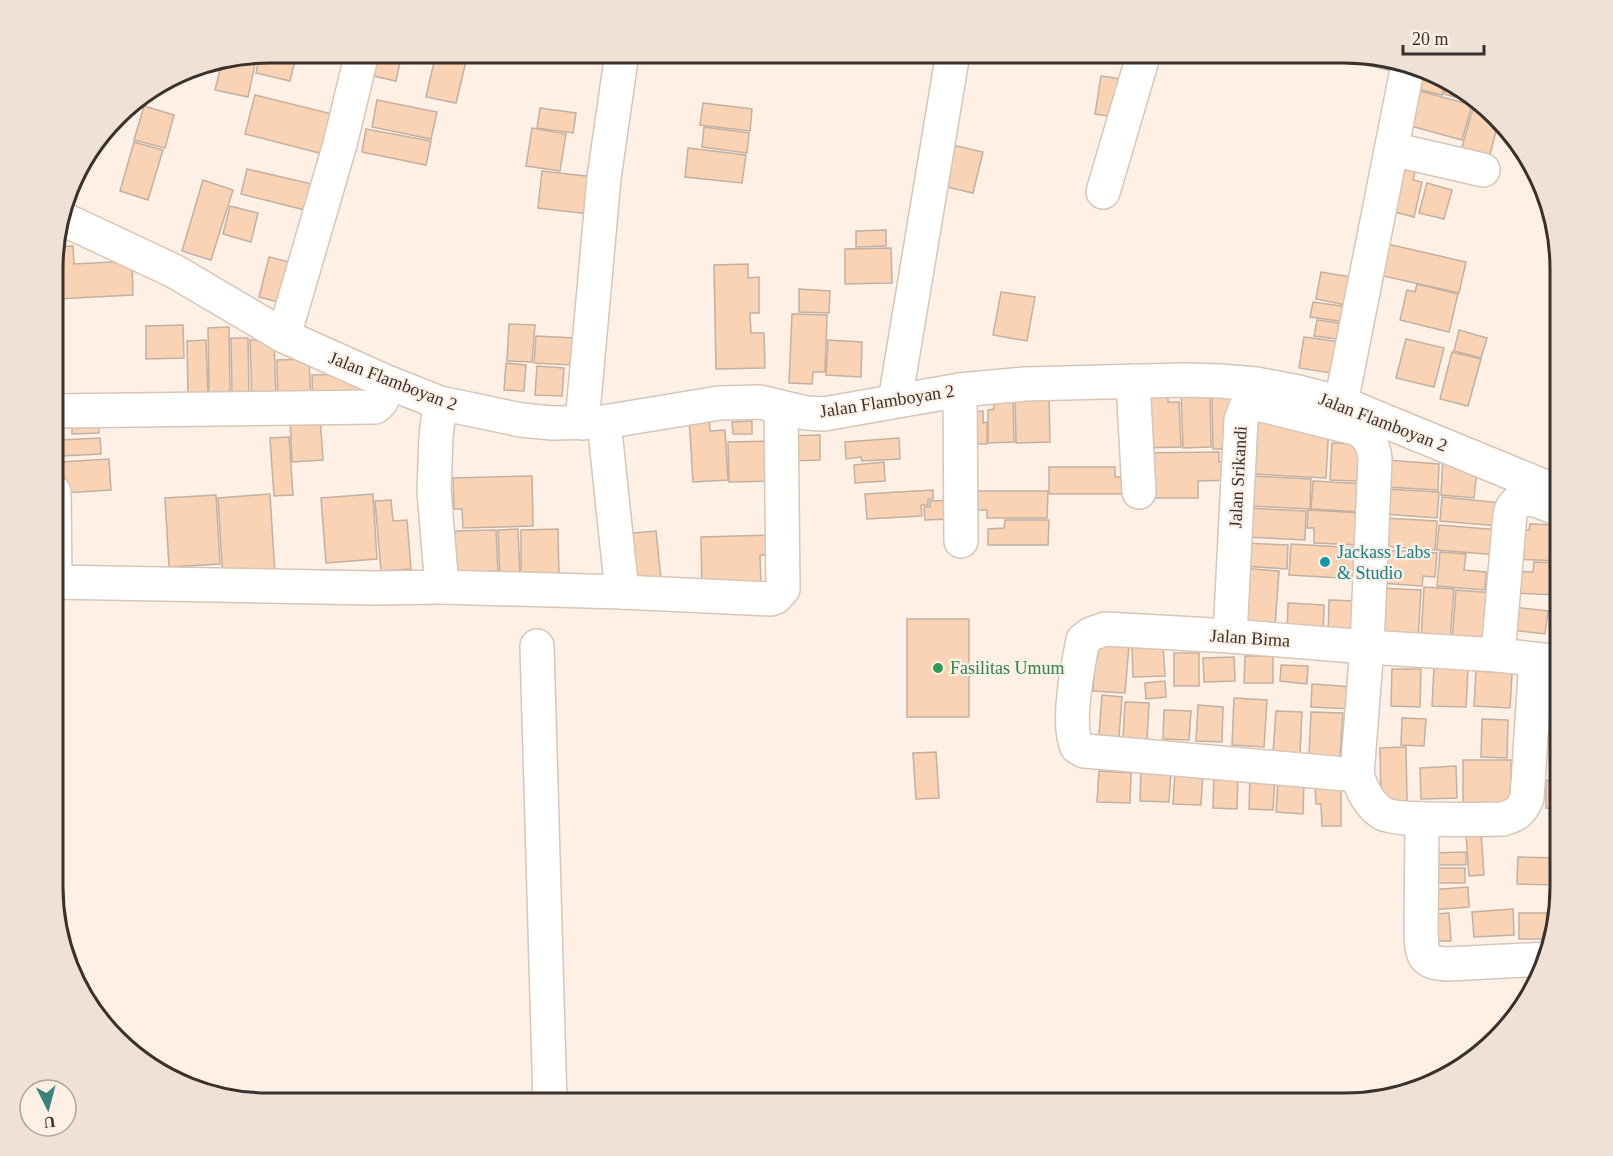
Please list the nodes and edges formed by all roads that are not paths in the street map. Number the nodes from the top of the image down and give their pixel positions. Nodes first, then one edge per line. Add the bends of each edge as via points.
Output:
1 (359, 63) edge
2 (621, 63) edge
3 (951, 63) edge
4 (1141, 63) edge
5 (1406, 73) edge
6 (1392, 149) junction
7 (1483, 170) dead end
8 (1103, 192) dead end
9 (69, 222) edge
10 (284, 336) junction
11 (382, 380) junction
12 (1133, 381) junction
13 (960, 390) junction
14 (895, 401) junction
15 (440, 403) junction
16 (1341, 403) junction
17 (781, 408) junction
18 (63, 411) edge
19 (593, 422) junction
20 (1550, 489) edge
21 (1139, 492) dead end
22 (1550, 506) edge
23 (961, 541) dead end
24 (63, 582) edge
25 (442, 587) junction
26 (622, 592) junction
27 (1230, 636) junction
28 (537, 646) dead end
29 (1367, 648) junction
30 (1498, 655) junction
31 (1548, 661) edge
32 (1357, 775) junction
33 (1422, 819) junction
34 (1536, 960) edge
35 (550, 1093) edge

1 - 10 street
2 - 19 street via 604,177
3 - 14 street
4 - 8 street
5 - 6 street
6 - 7 street
6 - 16 street
9 - 10 street, Jalan Flamboyan 2 via 174,271
10 - 11 street, Jalan Flamboyan 2
11 - 15 street, Jalan Flamboyan 2
11 - 18 street via 383,399 375,407
12 - 13 street, Jalan Flamboyan 2
12 - 16 street, Jalan Flamboyan 2 via 1256,384
12 - 21 street
13 - 14 street, Jalan Flamboyan 2
13 - 23 street
14 - 17 street, Jalan Flamboyan 2 via 824,414
15 - 19 street, Jalan Flamboyan 2 via 521,420
15 - 25 street via 434,491
16 - 20 street, Jalan Flamboyan 2
17 - 19 street, Jalan Flamboyan 2 via 735,401
17 - 26 street via 781,593 771,599
19 - 26 street
22 - 30 street via 1524,499 1512,507
24 - 25 street
25 - 26 street
27 - 29 street, Jalan Bima
27 - 29 street, Jalan Srikandi via 1241,420 1245,409 1258,404 1358,429 1370,439 1375,458
27 - 32 street, Jalan Bima via 1105,629 1090,634 1083,640 1074,693 1072,732 1077,747 1084,751
28 - 35 street
29 - 30 street, Jalan Bima
29 - 32 street, Jalan Srikandi
30 - 31 street, Jalan Bima
31 - 33 street via 1527,798 1522,809 1503,819
32 - 33 street via 1364,794 1384,815
33 - 34 street via 1424,957 1434,964

